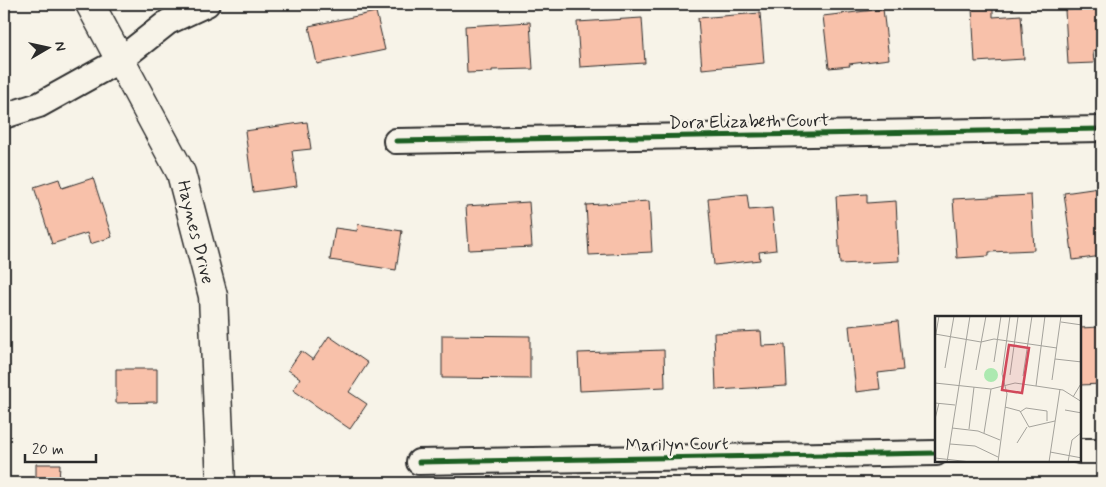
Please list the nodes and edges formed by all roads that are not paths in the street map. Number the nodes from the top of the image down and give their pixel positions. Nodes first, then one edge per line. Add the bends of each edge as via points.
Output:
1 (90, 4) edge
2 (207, 4) edge
3 (120, 60) junction
4 (4, 116) edge
5 (1102, 128) edge
6 (396, 141) dead end
7 (1081, 451) edge
8 (1102, 451) edge
9 (935, 453) edge
10 (419, 462) dead end
11 (221, 483) edge

1 - 3 street, Haynes Drive
2 - 3 street via 168,22
3 - 4 street via 39,105
3 - 11 street, Haynes Drive via 181,173 213,296
5 - 6 street, Dora Elizabeth Court
7 - 8 street
9 - 10 street, Marilyn Court

